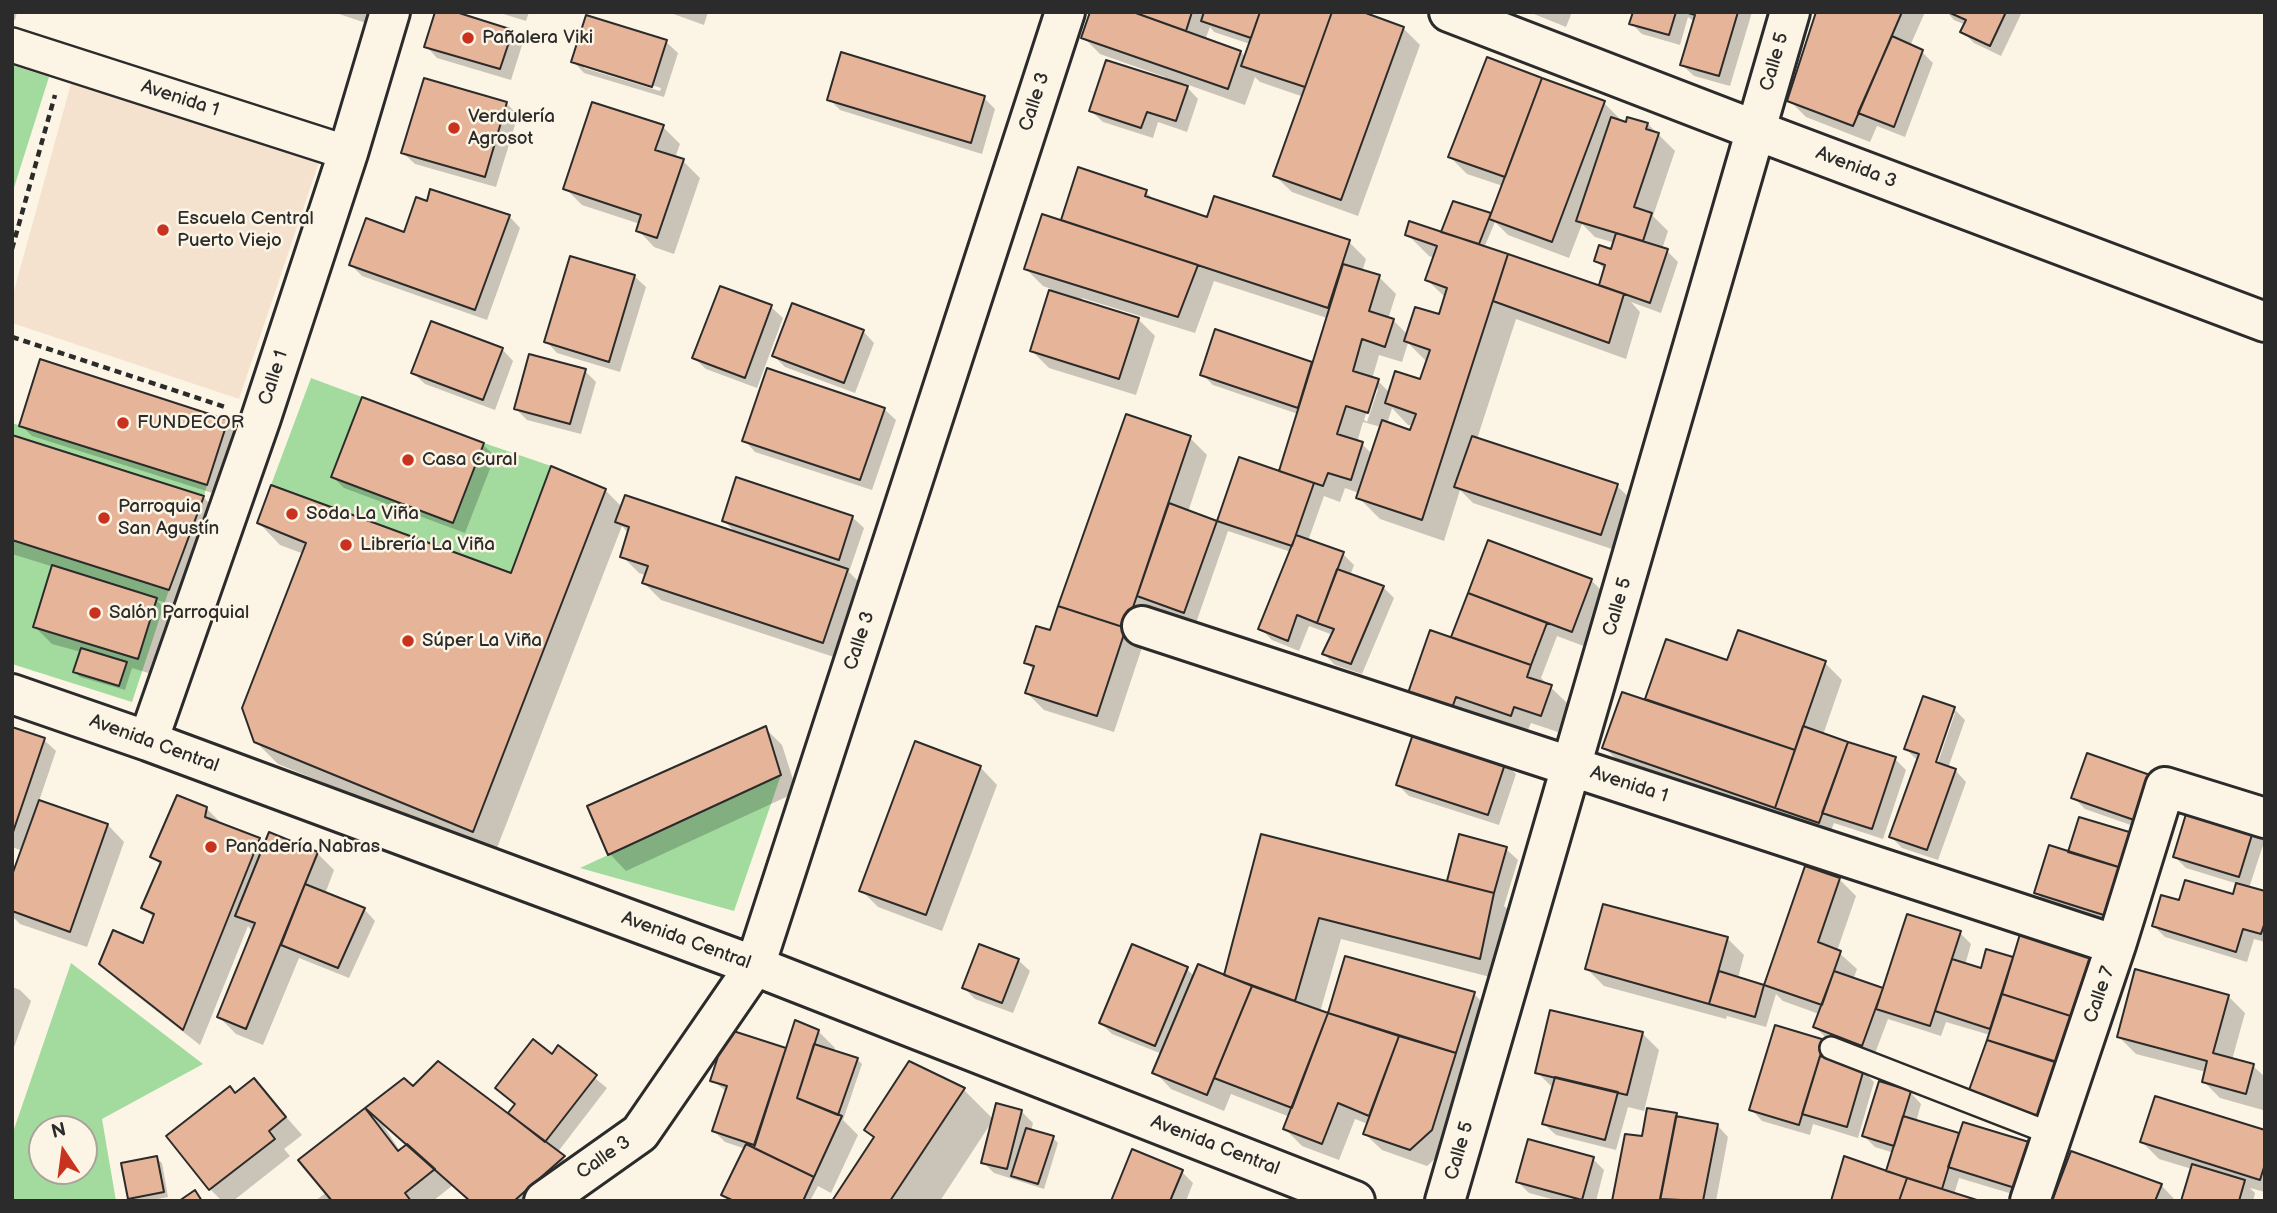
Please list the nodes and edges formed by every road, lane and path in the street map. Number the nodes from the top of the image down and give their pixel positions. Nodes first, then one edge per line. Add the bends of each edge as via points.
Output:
1 (390, 12) edge
2 (1065, 12) edge
3 (1449, 12) edge
4 (1790, 12) edge
5 (12, 45) edge
6 (65, 62) junction
7 (1755, 130) junction
8 (348, 153) junction
9 (12, 249) edge
10 (2265, 321) edge
11 (12, 337) edge
12 (261, 418) junction
13 (1142, 626) dead end
14 (12, 694) edge
15 (148, 741) junction
16 (1572, 766) junction
17 (2265, 818) edge
18 (2116, 945) junction
19 (755, 966) junction
20 (1831, 1048) dead end
21 (2052, 1134) junction
22 (544, 1201) edge
23 (1355, 1201) edge
24 (1446, 1201) edge
25 (2030, 1201) edge

1 - 8 street, Calle 1
2 - 19 street, Calle 3
3 - 7 street, Avenida 3
4 - 7 street, Calle 5
5 - 6 street, Avenida 1
6 - 8 street, Avenida 1
6 - 9 path
7 - 10 street, Avenida 3
7 - 16 street, Calle 5
8 - 12 street, Calle 1
11 - 12 path
12 - 15 street, Calle 1
13 - 16 street, Avenida 1
14 - 15 street, Avenida Central
15 - 19 street, Avenida Central
16 - 18 street, Avenida 1
16 - 24 street, Calle 5
17 - 18 street, Calle 7 via 2165,787
18 - 21 street, Calle 7
19 - 22 street, Calle 3 via 640,1133
19 - 23 street, Avenida Central
20 - 21 lane
21 - 25 street, Calle 7

